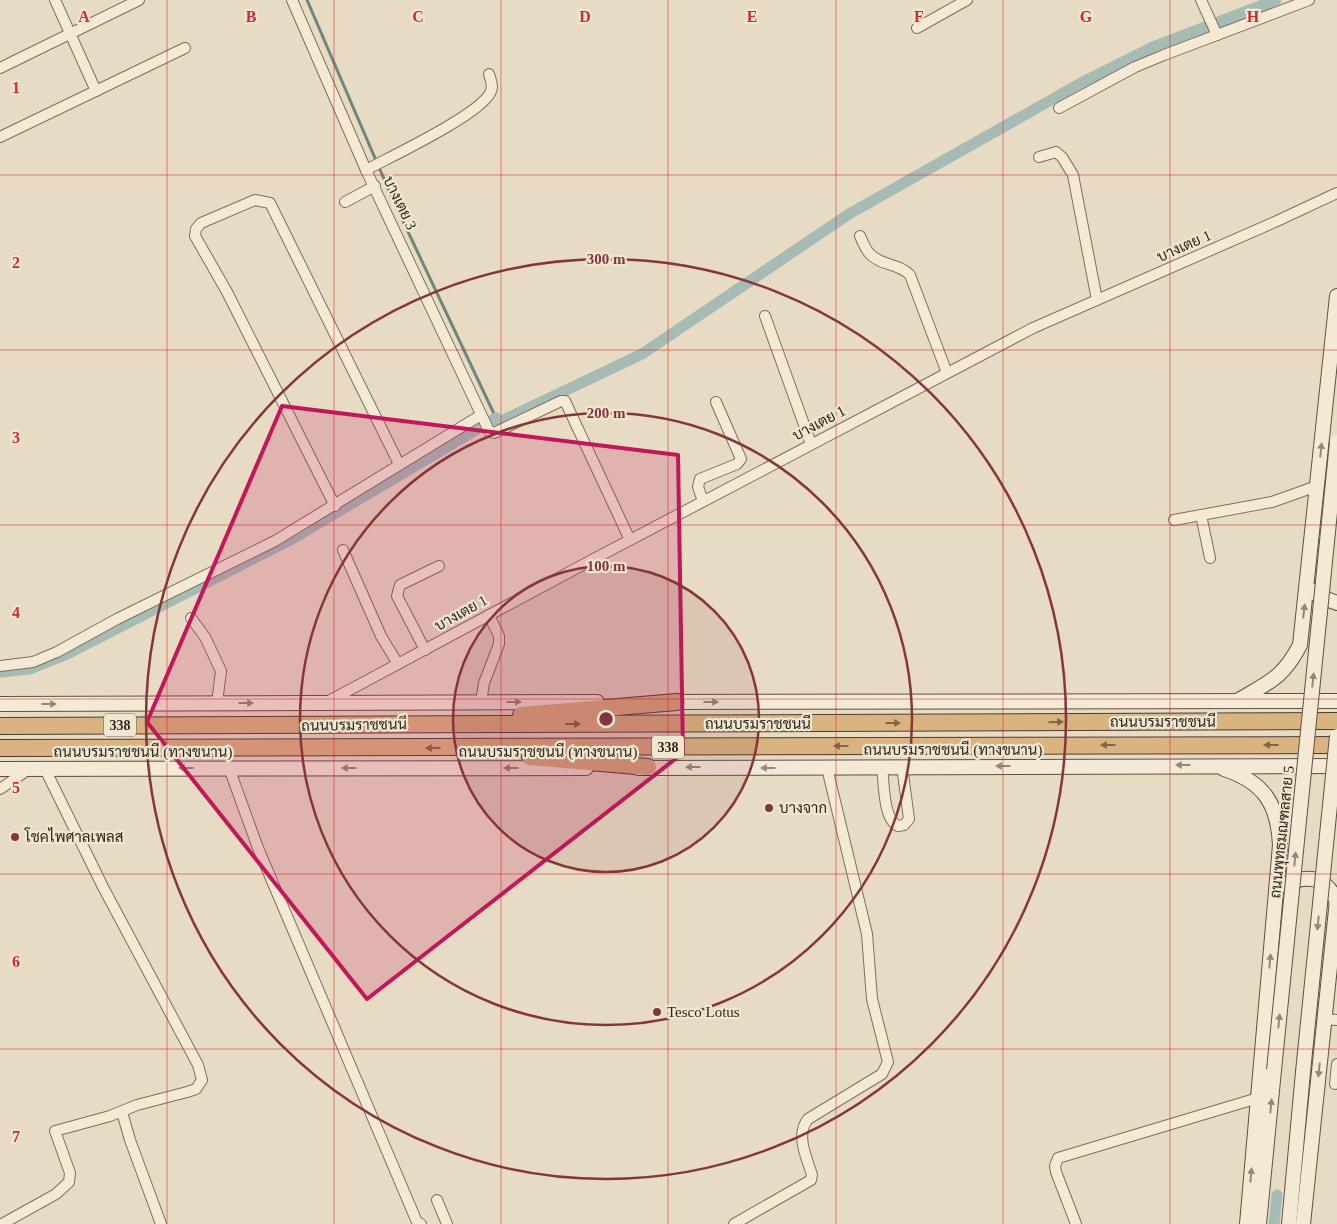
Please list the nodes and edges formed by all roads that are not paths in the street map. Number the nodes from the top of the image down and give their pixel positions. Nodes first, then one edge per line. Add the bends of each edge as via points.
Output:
1 (55, 0) edge
2 (139, 0) edge
3 (292, 0) edge
4 (967, 0) edge
5 (1201, 0) edge
6 (1309, 0) edge
7 (1288, 3) edge
8 (916, 28) dead end
9 (1216, 31) junction
10 (71, 33) junction
11 (185, 48) dead end
12 (0, 68) edge
13 (490, 74) dead end
14 (96, 91) junction
15 (1059, 108) dead end
16 (0, 137) edge
17 (1040, 157) dead end
18 (369, 168) junction
19 (375, 186) junction
20 (1337, 192) edge
21 (345, 202) dead end
22 (860, 236) dead end
23 (1337, 296) edge
24 (1097, 300) junction
25 (765, 316) dead end
26 (947, 373) junction
27 (716, 402) dead end
28 (481, 417) junction
29 (1337, 442) edge
30 (811, 444) junction
31 (399, 464) junction
32 (1317, 486) junction
33 (703, 501) junction
34 (335, 506) junction
35 (1201, 516) junction
36 (1174, 520) dead end
37 (630, 540) junction
38 (342, 550) dead end
39 (1210, 558) dead end
40 (439, 566) dead end
41 (1308, 570) junction
42 (1337, 603) edge
43 (489, 615) junction
44 (191, 618) dead end
45 (425, 650) junction
46 (398, 664) junction
47 (0, 666) edge
48 (1238, 700) junction
49 (1337, 701) edge
50 (482, 702) junction
51 (676, 702) junction
52 (217, 703) junction
53 (326, 703) junction
54 (0, 704) edge
55 (1337, 721) edge
56 (454, 724) junction
57 (0, 726) edge
58 (1337, 736) edge
59 (1337, 745) edge
60 (0, 748) edge
61 (471, 748) junction
62 (1210, 765) junction
63 (882, 766) junction
64 (902, 766) junction
65 (1337, 766) edge
66 (648, 767) junction
67 (229, 768) junction
68 (827, 768) junction
69 (0, 769) edge
70 (29, 769) junction
71 (45, 769) junction
72 (0, 789) edge
73 (1277, 888) junction
74 (1337, 901) edge
75 (1331, 1020) edge
76 (1337, 1064) edge
77 (1336, 1084) dead end
78 (1258, 1098) junction
79 (122, 1112) junction
80 (437, 1200) dead end
81 (418, 1223) edge
82 (2, 1224) edge
83 (161, 1224) edge
84 (447, 1224) edge
85 (734, 1224) edge
86 (1076, 1224) edge
87 (1248, 1224) edge
88 (1259, 1224) edge
89 (1288, 1224) edge
90 (1303, 1224) edge

1 - 10 street
2 - 10 street
3 - 18 street, บางเตย 3
4 - 8 street
5 - 9 street
6 - 7 street
7 - 9 street
9 - 15 street via 1135,67
10 - 12 street
10 - 14 street
11 - 14 street
13 - 18 street via 490,94 482,102
14 - 16 street
17 - 24 street via 1056,152 1073,174
18 - 19 street, บางเตย 3
19 - 21 street
19 - 28 street, บางเตย 3
20 - 24 street, บางเตย 1
22 - 26 street via 876,259 897,265 910,275
32 -> 23 main road
24 - 26 street, บางเตย 1 via 1033,328
25 - 30 street
26 - 30 street, บางเตย 1
27 - 33 street via 741,459 737,464 700,479 698,487
28 - 31 street
28 - 37 street, บางเตย 3 via 494,434 564,401
88 -> 29 main road, ถนนพุทธมณฑลสาย 5, bridge
30 - 33 street, บางเตย 1
31 - 34 street
31 - 34 street via 270,203 255,200 201,223 195,236 227,292
32 - 35 street via 1272,502
32 - 41 main road
33 - 37 street, บางเตย 1
34 - 47 street via 275,541 57,652 33,662
35 - 36 street
35 - 39 street
37 - 43 street, บางเตย 1
38 - 46 street via 381,636
40 - 45 street via 400,585 397,590 397,596
41 - 42 main road via 1318,596
48 -> 41 main road via 1277,678 1290,665 1300,645
43 - 45 street, บางเตย 1
43 - 50 street via 499,636 499,644 484,683
44 - 52 street via 216,657 221,671
45 - 46 street, บางเตย 1
46 - 53 street, บางเตย 1
48 - 49 main road, 338
51 -> 48 main road, 338
50 -> 51 main road, 338
50 - 53 main road, 338
51 - 56 highway
52 -> 53 main road, 338
54 -> 52 main road, 338
56 -> 55 highway, ถนนบรมราชชนนี / 338
56 - 57 highway, ถนนบรมราชชนนี / 338
58 -> 89 main road, bridge
59 -> 61 highway, ถนนบรมราชชนนี / 338
61 -> 60 highway, ถนนบรมราชชนนี / 338
61 - 66 highway
62 -> 64 main road, ถนนบรมราชชนนี (ทางขนาน) / 338
62 - 65 main road, ถนนบรมราชชนนี (ทางขนาน) / 338
62 - 73 main road via 1254,782 1274,807 1280,845
63 - 64 main road, ถนนบรมราชชนนี (ทางขนาน) / 338
63 - 64 street via 890,821 898,826 909,820
63 - 68 main road, ถนนบรมราชชนนี (ทางขนาน) / 338
66 -> 67 main road, ถนนบรมราชชนนี (ทางขนาน) / 338
68 -> 66 main road, ถนนบรมราชชนนี (ทางขนาน) / 338
67 -> 71 main road, ถนนบรมราชชนนี (ทางขนาน) / 338
67 - 81 street via 258,848
68 - 85 street via 867,934 872,999 888,1062 882,1074 808,1119 802,1127 811,1180
69 - 70 main road, ถนนบรมราชชนนี (ทางขนาน) / 338
70 - 71 main road, ถนนบรมราชชนนี (ทางขนาน) / 338
70 - 72 street
71 - 79 street via 202,1077 196,1089
73 - 74 main road via 1300,878 1310,878 1321,882
78 -> 73 main road
74 - 75 main road
75 -> 90 main road
76 - 77 street
78 - 86 street via 1058,1158 1056,1172
87 -> 78 main road
79 - 82 street via 55,1131 70,1173 69,1182 56,1194
79 - 83 street
80 - 84 street

